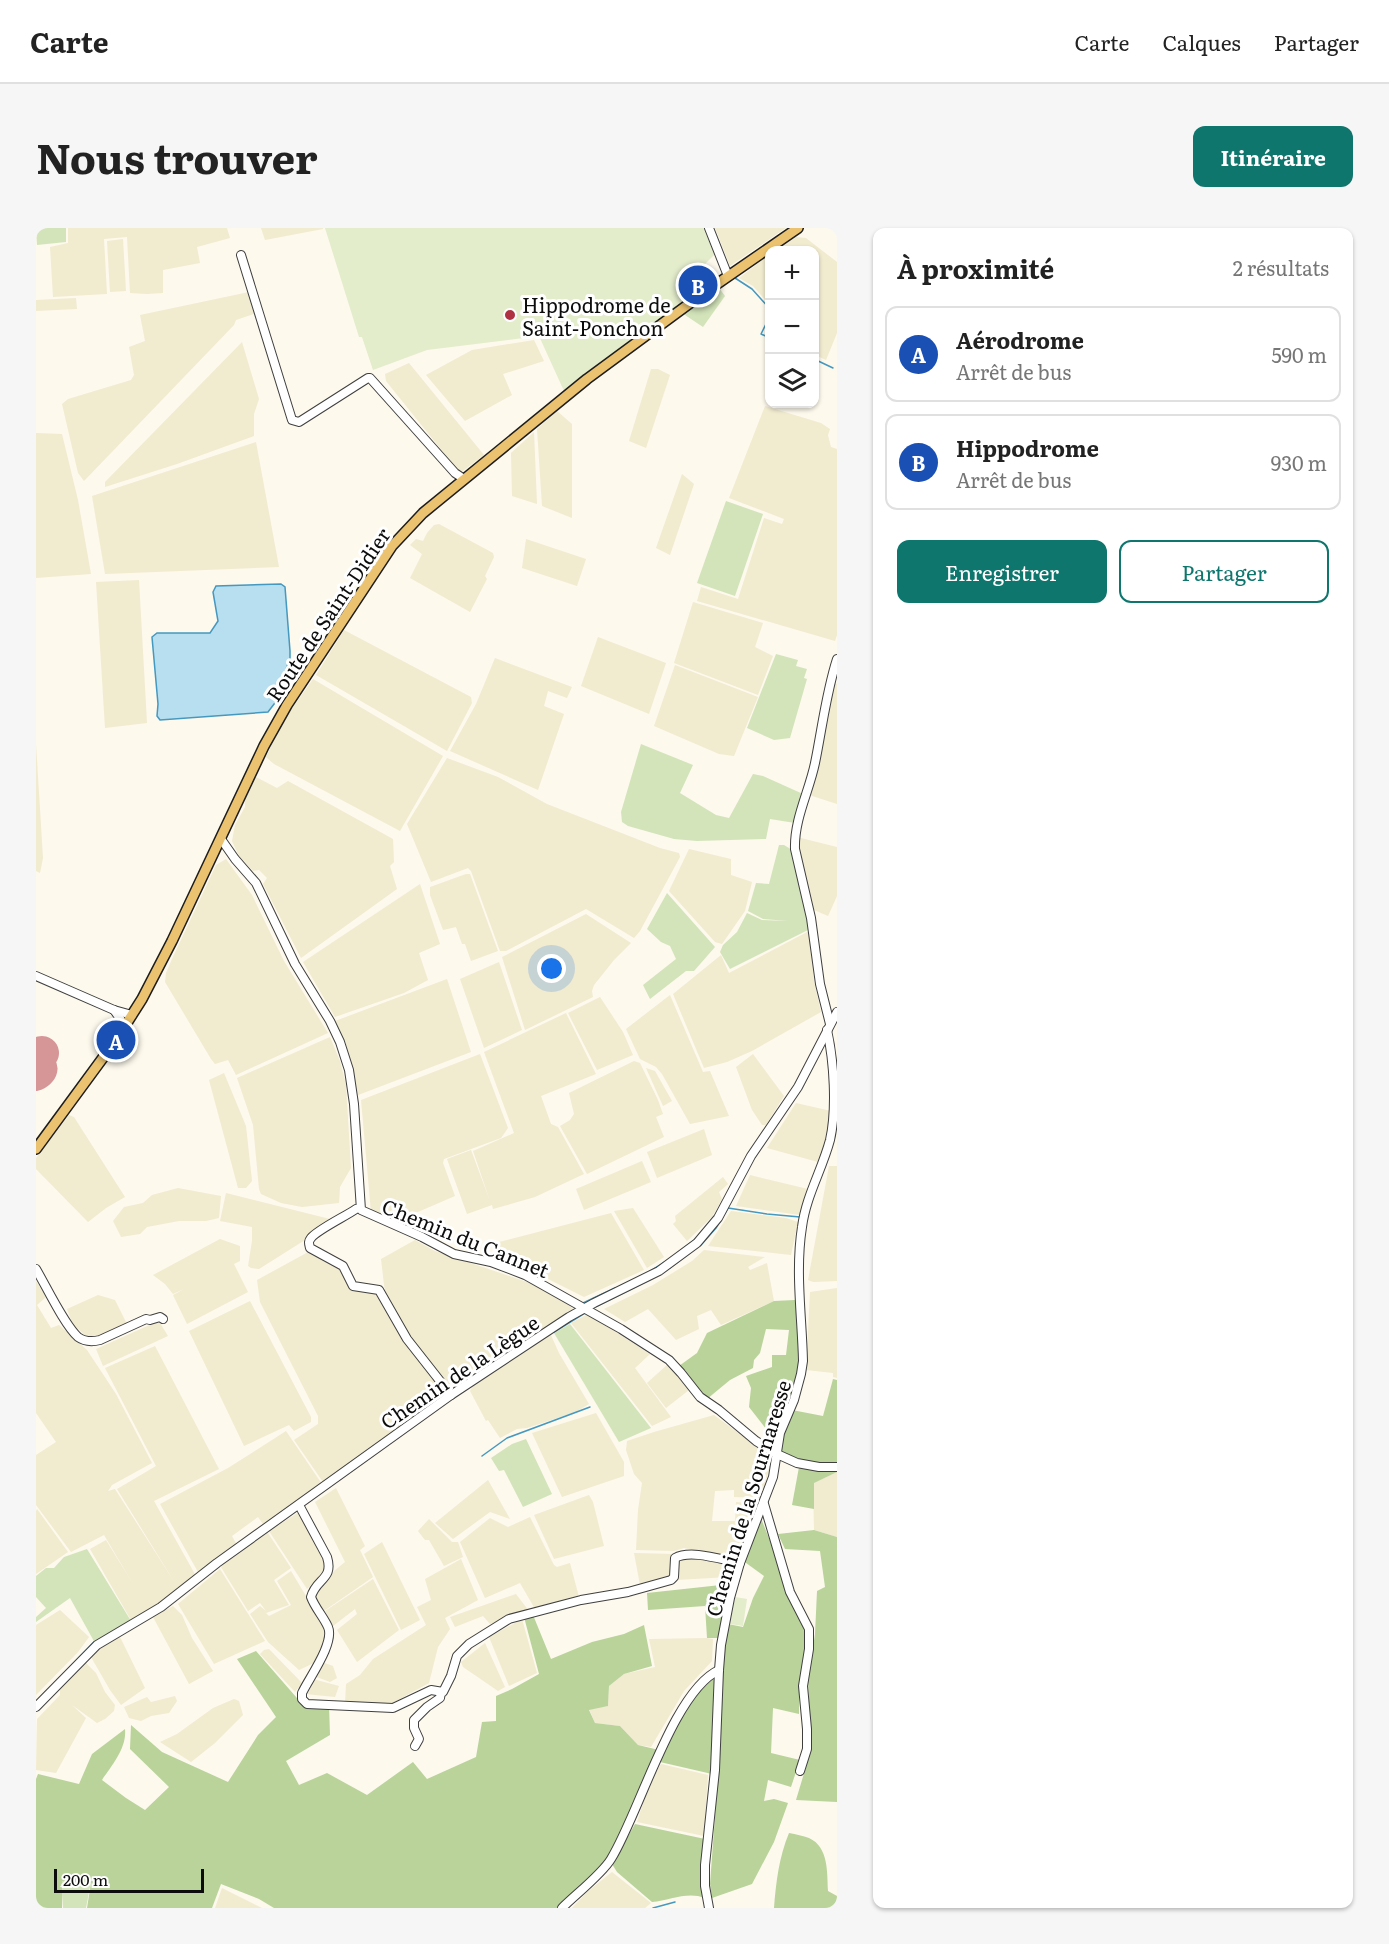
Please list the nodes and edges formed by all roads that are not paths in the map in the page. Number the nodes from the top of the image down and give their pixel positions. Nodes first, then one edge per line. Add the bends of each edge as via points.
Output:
1 (709, 228) edge
2 (798, 228) edge
3 (241, 255) dead end
4 (728, 276) junction
5 (464, 479) junction
6 (837, 659) edge
7 (221, 839) junction
8 (36, 976) edge
9 (116, 1012) junction
10 (837, 1012) edge
11 (131, 1017) junction
12 (828, 1027) junction
13 (122, 1032) junction
14 (36, 1149) edge
15 (356, 1209) dead end
16 (36, 1269) edge
17 (584, 1308) junction
18 (163, 1319) dead end
19 (451, 1395) junction
20 (777, 1454) junction
21 (837, 1467) edge
22 (298, 1504) junction
23 (764, 1504) junction
24 (740, 1563) junction
25 (719, 1670) junction
26 (441, 1692) junction
27 (36, 1707) edge
28 (416, 1746) dead end
29 (800, 1770) dead end
30 (562, 1908) edge
31 (709, 1908) edge

1 - 4 street
2 - 4 main road, Route de Saint-Didier
3 - 5 street via 292,420 299,422 340,393 370,378
4 - 5 main road, Route de Saint-Didier via 578,386
5 - 7 main road, Route de Saint-Didier via 412,523 381,562 275,725
6 - 12 street, Chemin de la Sournaresse via 795,840
7 - 11 main road, Route de Saint-Didier
7 - 17 street, Chemin du Cannet via 256,883 295,964 340,1042 354,1104 361,1210 454,1254 525,1275
8 - 9 street
9 - 11 street
9 - 13 street
10 - 12 street, Chemin de la Lègue
11 - 13 main road, Route de Saint-Didier
12 - 17 street, Chemin de la Lègue via 798,1087 751,1156 711,1228 697,1244 658,1271
12 - 20 street, Chemin de la Sournaresse via 833,1081 831,1138 802,1224 798,1259 803,1361
13 - 14 main road, Route de Saint-Didier
15 - 19 street via 318,1232 311,1239 310,1248 343,1266 353,1286 379,1290 407,1338
16 - 18 street via 67,1323 84,1340 100,1340 146,1319
17 - 19 street, Chemin de la Lègue
17 - 20 street, Chemin du Cannet via 669,1360 700,1398
19 - 22 street, Chemin de la Lègue
20 - 21 street, Chemin du Cannet via 797,1463
20 - 23 street, Chemin de la Sournaresse
22 - 26 street via 330,1566 311,1597 328,1627 329,1641 302,1693 304,1701 384,1708 401,1705 431,1690
22 - 27 street, Chemin de la Lègue via 161,1607 97,1645
23 - 24 street, Chemin de la Sournaresse
23 - 29 street via 790,1593 809,1629 803,1686 807,1749
24 - 25 street, Chemin de la Sournaresse
24 - 26 street via 679,1556 675,1558 672,1580 509,1619 457,1656
25 - 30 street via 698,1686 679,1716 610,1861
25 - 31 street, Chemin de la Sournaresse via 715,1770 705,1865
26 - 28 street via 440,1698 414,1720 419,1739

